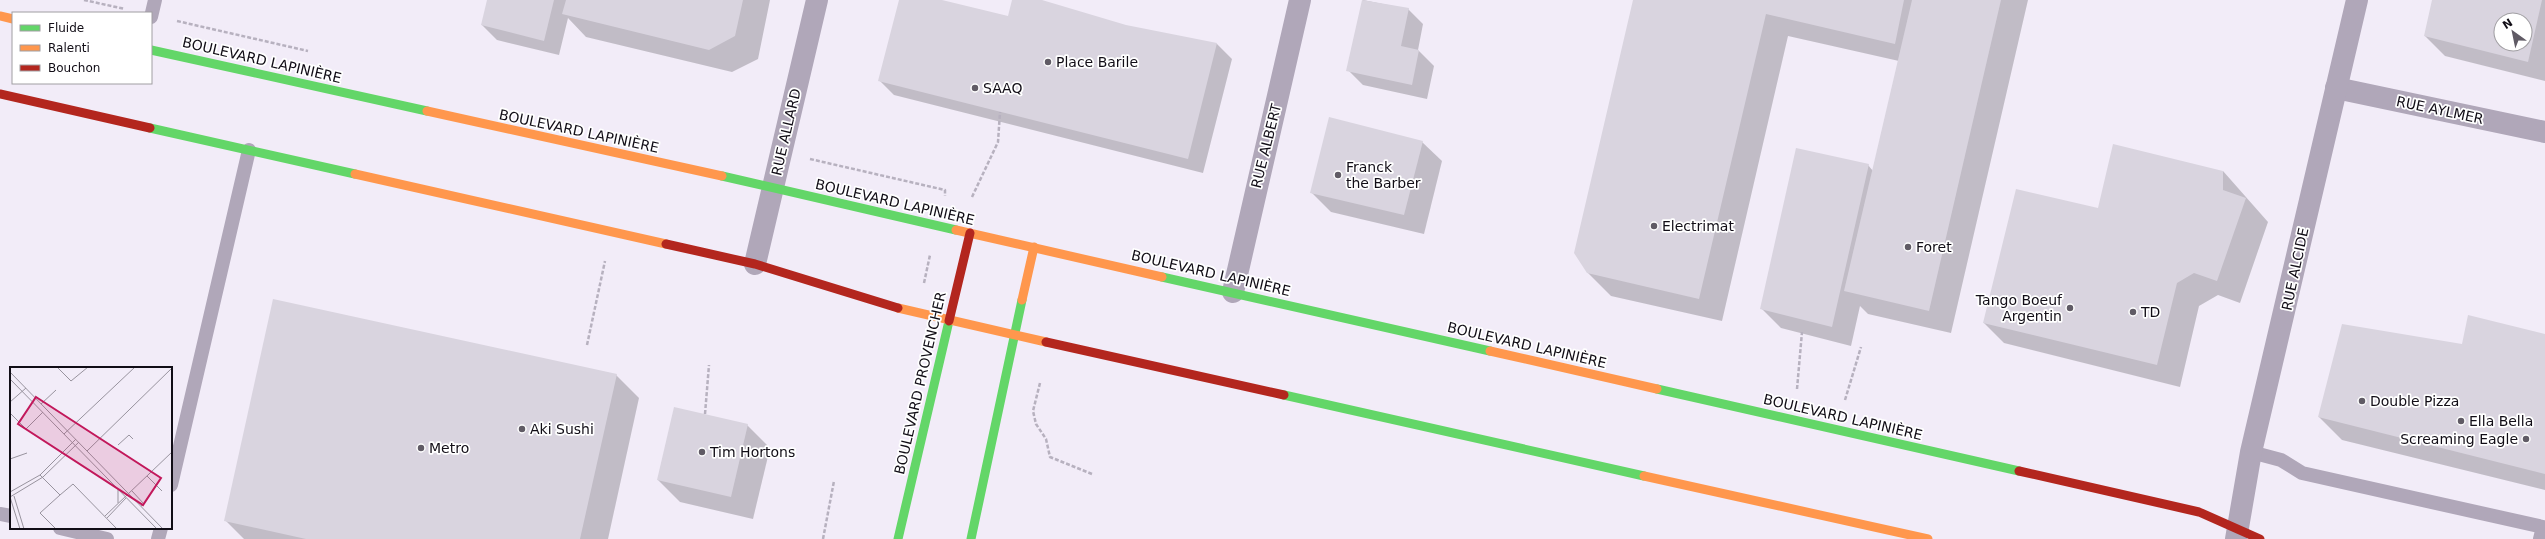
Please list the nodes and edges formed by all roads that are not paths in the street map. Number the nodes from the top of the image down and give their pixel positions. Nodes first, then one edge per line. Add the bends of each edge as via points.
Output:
1 (155, 0) edge
2 (817, 0) edge
3 (1300, 0) edge
4 (2357, 0) edge
5 (152, 13) edge
6 (0, 16) edge
7 (12, 19) edge
8 (152, 50) edge
9 (2336, 88) junction
10 (0, 94) edge
11 (2545, 132) edge
12 (249, 150) junction
13 (772, 188) junction
14 (970, 233) junction
15 (1034, 247) junction
16 (755, 264) junction
17 (1233, 292) junction
18 (948, 320) junction
19 (1014, 335) junction
20 (2252, 452) junction
21 (172, 481) edge
22 (0, 514) edge
23 (10, 516) edge
24 (64, 529) edge
25 (161, 529) edge
26 (2236, 534) edge
27 (107, 539) edge
28 (158, 539) edge
29 (898, 539) edge
30 (972, 539) edge
31 (1928, 539) edge
32 (2260, 539) edge
33 (2540, 539) edge

1 - 5 lane
2 - 13 street, RUE ALLARD
3 - 17 street, RUE ALBERT
4 - 9 street, RUE ALCIDE
6 - 7 main road
8 - 13 main road, BOULEVARD LAPINIÈRE
9 - 11 street, RUE AYLMER
9 - 20 street, RUE ALCIDE
10 - 12 main road
12 - 16 main road
12 - 21 lane
13 - 14 main road, BOULEVARD LAPINIÈRE
13 - 16 street, RUE ALLARD
14 - 15 main road, BOULEVARD LAPINIÈRE
14 - 18 main road, BOULEVARD PROVENCHER
15 - 17 main road, BOULEVARD LAPINIÈRE
15 - 19 main road
16 - 18 main road via 916,313
17 - 26 main road, BOULEVARD LAPINIÈRE via 2199,512
18 - 19 main road
18 - 29 main road, BOULEVARD PROVENCHER
19 - 30 main road
19 - 31 main road
20 - 26 street, RUE ALCIDE
20 - 33 lane via 2281,460 2302,473 2543,527
22 - 23 lane
24 - 27 lane
25 - 28 lane
26 - 32 main road, BOULEVARD LAPINIÈRE

